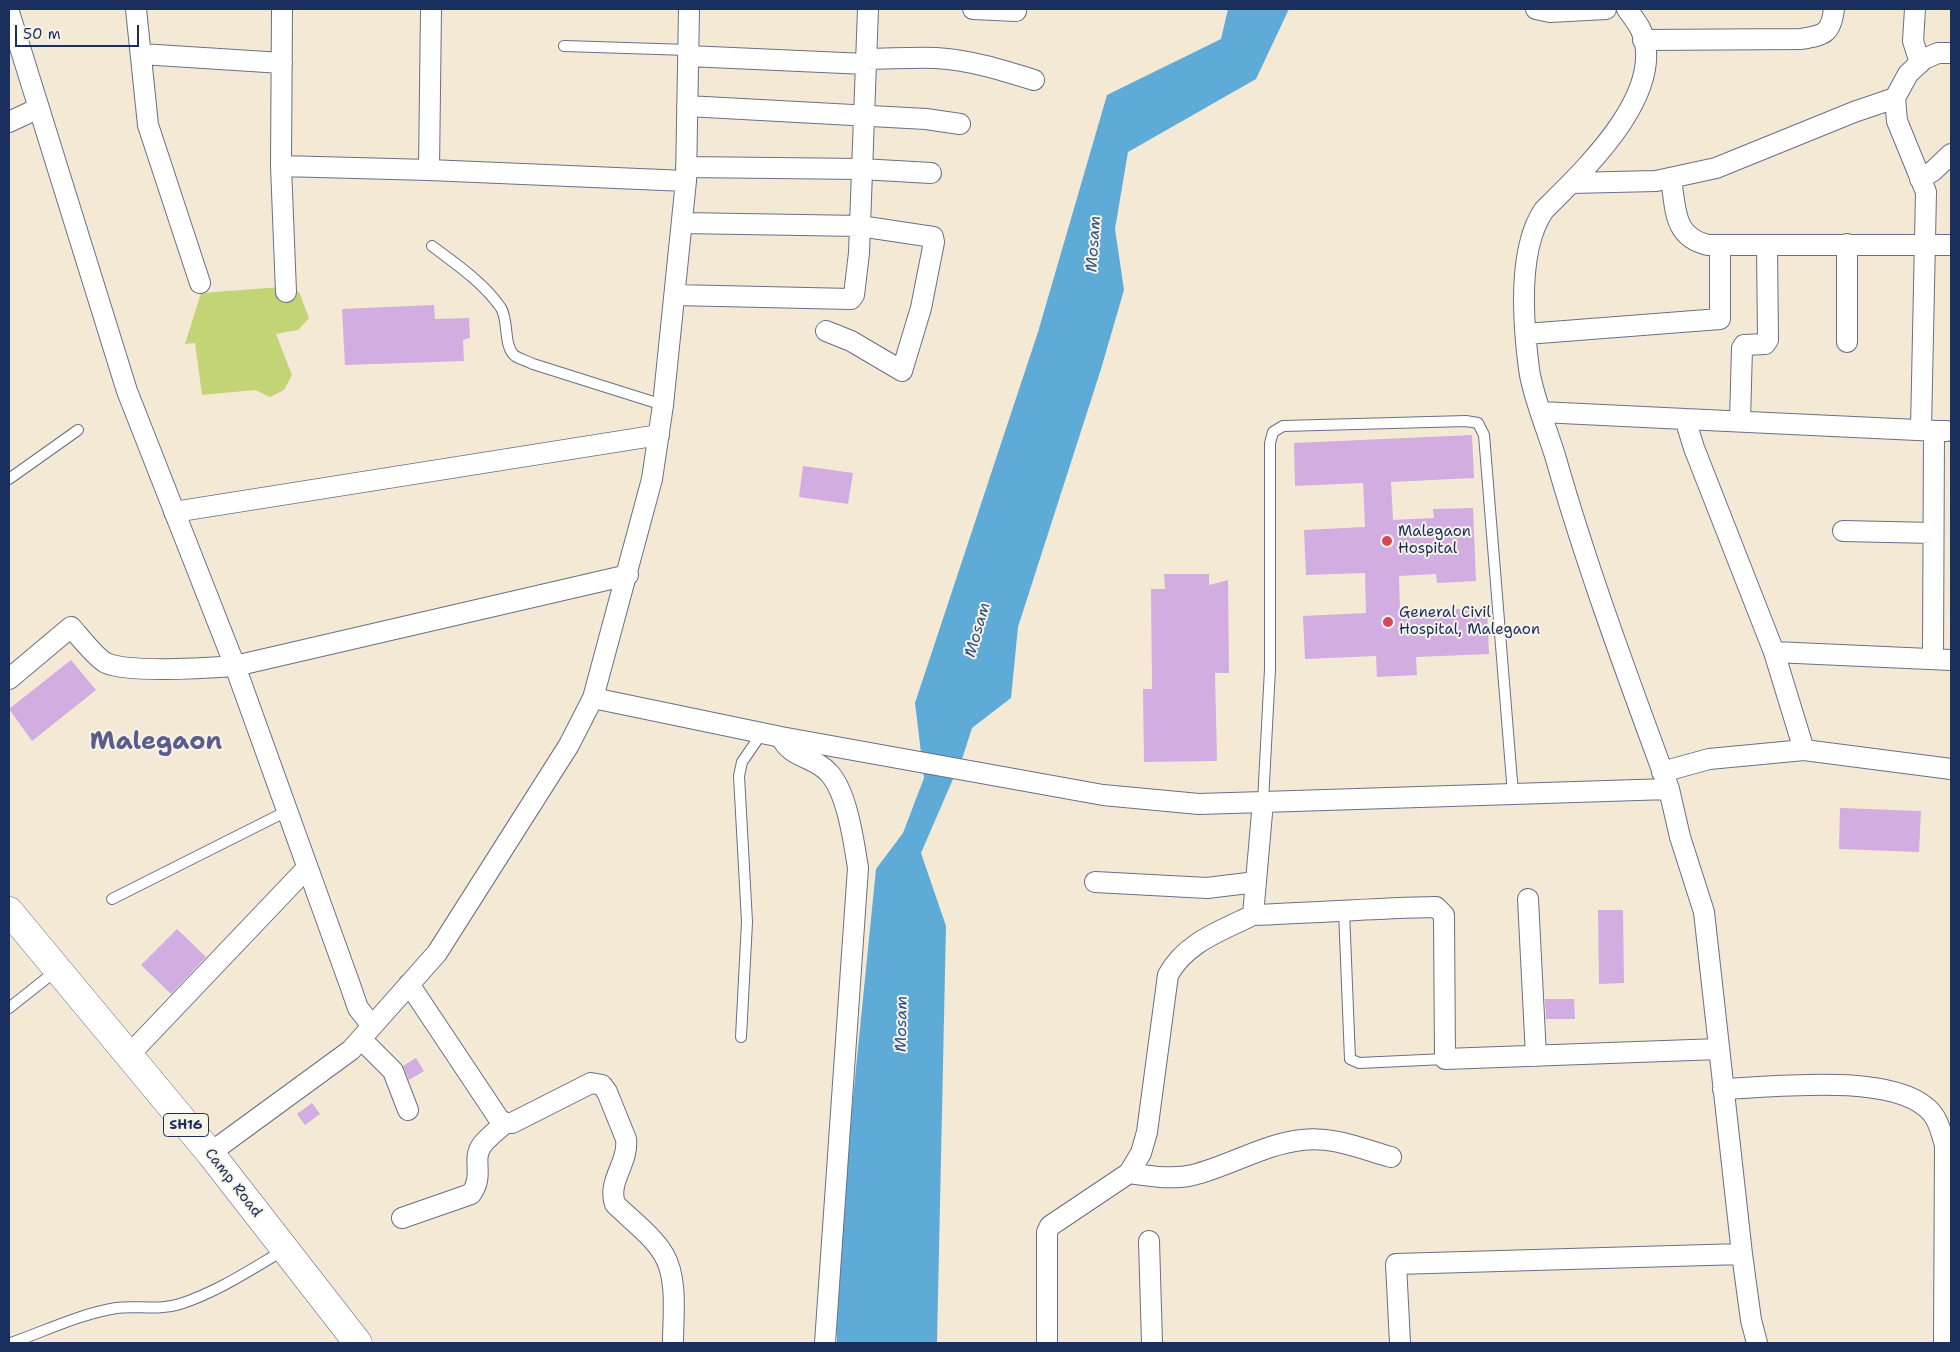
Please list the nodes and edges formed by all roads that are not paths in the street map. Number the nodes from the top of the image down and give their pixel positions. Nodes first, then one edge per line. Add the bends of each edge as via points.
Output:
1 (136, 9) edge
2 (282, 9) edge
3 (431, 9) edge
4 (689, 9) edge
5 (868, 9) edge
6 (973, 9) edge
7 (1536, 9) edge
8 (1606, 9) edge
9 (1627, 9) edge
10 (1834, 9) edge
11 (1915, 9) edge
12 (1016, 11) dead end
13 (9, 12) edge
14 (1643, 40) junction
15 (564, 46) dead end
16 (688, 53) junction
17 (1951, 53) edge
18 (141, 54) junction
19 (282, 62) junction
20 (866, 62) junction
21 (1920, 63) junction
22 (1034, 80) dead end
23 (1895, 98) junction
24 (687, 106) junction
25 (39, 108) junction
26 (863, 116) junction
27 (9, 122) edge
28 (960, 124) dead end
29 (1951, 154) edge
30 (281, 166) junction
31 (861, 169) junction
32 (429, 170) junction
33 (931, 173) dead end
34 (686, 174) junction
35 (1671, 179) junction
36 (1920, 179) junction
37 (1571, 183) junction
38 (682, 223) junction
39 (860, 226) junction
40 (1847, 244) junction
41 (1925, 244) junction
42 (1720, 245) junction
43 (1766, 245) junction
44 (1951, 245) edge
45 (432, 246) dead end
46 (200, 283) dead end
47 (286, 292) dead end
48 (674, 295) junction
49 (826, 331) dead end
50 (1526, 334) junction
51 (1847, 342) dead end
52 (663, 405) junction
53 (1541, 412) junction
54 (1685, 418) junction
55 (1740, 421) junction
56 (78, 430) dead end
57 (1937, 431) edge
58 (659, 435) junction
59 (9, 479) edge
60 (174, 512) junction
61 (1843, 530) dead end
62 (1933, 533) junction
63 (628, 575) junction
64 (1774, 652) junction
65 (1942, 659) edge
66 (234, 666) junction
67 (9, 679) edge
68 (593, 698) junction
69 (781, 737) junction
70 (1804, 750) junction
71 (1951, 769) edge
72 (1665, 780) junction
73 (1513, 794) junction
74 (1263, 802) junction
75 (287, 811) junction
76 (307, 868) junction
77 (1095, 882) dead end
78 (1256, 882) junction
79 (112, 899) dead end
80 (1528, 899) dead end
81 (9, 911) edge
82 (1344, 911) junction
83 (1253, 916) junction
84 (58, 970) junction
85 (409, 984) junction
86 (9, 1008) edge
87 (367, 1032) junction
88 (741, 1036) dead end
89 (1719, 1049) junction
90 (128, 1056) junction
91 (1536, 1056) junction
92 (1445, 1059) junction
93 (1724, 1089) junction
94 (408, 1110) dead end
95 (505, 1123) junction
96 (210, 1153) junction
97 (1391, 1157) dead end
98 (1129, 1173) junction
99 (402, 1218) dead end
100 (1149, 1242) dead end
101 (285, 1250) junction
102 (1742, 1254) junction
103 (11, 1343) edge
104 (358, 1343) edge
105 (674, 1343) edge
106 (825, 1343) edge
107 (1047, 1343) edge
108 (1152, 1343) edge
109 (1400, 1343) edge
110 (1757, 1343) edge
111 (1944, 1343) edge

1 - 18 street
2 - 19 street
3 - 32 street
4 - 16 street
5 - 20 street
6 - 12 street
7 - 8 street via 1565,12
9 - 14 street
10 - 14 street via 1829,30 1801,39
11 - 21 street via 1913,41
13 - 25 street
14 - 37 street via 1645,68 1633,99 1612,138
15 - 16 lane
16 - 20 street
16 - 24 street
17 - 21 street via 1938,53
18 - 19 street
18 - 46 street via 148,125
19 - 30 street
20 - 22 street via 935,58 964,61
20 - 26 street
21 - 23 street via 1908,74
23 - 35 street via 1716,168
23 - 36 street via 1897,121
24 - 26 street
24 - 34 street
25 - 27 street
25 - 60 street via 127,391
26 - 28 street
26 - 31 street
29 - 36 street
30 - 32 street
30 - 47 street
31 - 33 street
31 - 34 street
31 - 39 street
32 - 34 street
34 - 38 street
35 - 37 street
35 - 42 street via 1682,230 1695,242
36 - 41 street via 1926,192
37 - 50 street via 1544,210 1532,232 1527,249
38 - 39 street
38 - 48 street
39 - 48 street via 854,295 848,301
39 - 49 street via 933,237 934,240 921,308 904,369 900,371 851,341
40 - 41 street
40 - 43 street
40 - 51 street
41 - 44 street
41 - 57 street
42 - 43 street
42 - 50 street via 1720,319
43 - 55 street via 1768,340 1766,344 1744,345 1742,348
45 - 52 lane via 473,278 501,308 515,356
48 - 52 street
50 - 53 street via 1529,370
52 - 58 street
53 - 54 street
53 - 72 street via 1580,542
54 - 55 street
54 - 64 street via 1697,458
55 - 57 street
56 - 59 lane
57 - 62 street via 1934,431
58 - 60 street
58 - 63 street via 652,479
60 - 66 street
61 - 62 street
62 - 65 street
63 - 66 street
63 - 68 street
64 - 65 street
64 - 70 street
66 - 67 street via 122,667 105,663 71,627
66 - 75 street
68 - 69 street
68 - 85 street via 569,745 437,953
69 - 74 street via 1103,795 1199,804
69 - 88 lane via 742,762 739,776 747,922
69 - 106 street via 788,750 828,772 838,786 855,845 858,868
70 - 71 street
70 - 72 street via 1709,759
72 - 73 street
72 - 89 street via 1704,912
73 - 74 street
73 - 74 lane via 1484,434 1478,423 1284,426 1273,432 1270,443 1270,669
74 - 78 street
75 - 76 street
75 - 79 lane
76 - 87 street
76 - 90 street
77 - 78 street via 1207,888
78 - 83 street
80 - 91 street
81 - 84 main road, Camp Road / SH16
82 - 83 street
82 - 92 lane via 1350,1058 1359,1063
82 - 92 street via 1359,908 1440,909 1444,915
83 - 98 street via 1190,948 1175,962 1168,975 1148,1132
84 - 86 lane
84 - 90 main road, Camp Road / SH16
85 - 87 street
85 - 95 street via 499,1119
87 - 94 street via 393,1071
87 - 96 street via 351,1050
89 - 91 street
89 - 93 street
90 - 96 main road, Camp Road / SH16
91 - 92 street
93 - 102 street
93 - 111 street via 1854,1086 1910,1096 1928,1108 1939,1124 1944,1146
95 - 99 street via 481,1146 477,1186 471,1194
95 - 105 street via 512,1123 591,1083 602,1085 627,1147 613,1197 615,1204 665,1257 671,1277
96 - 101 main road, Camp Road / SH16
97 - 98 street via 1334,1140 1304,1139 1193,1175 1170,1177
98 - 107 street via 1050,1226 1047,1232
100 - 108 street
101 - 103 lane via 212,1292 178,1305 152,1310 135,1307 115,1309
101 - 104 main road, Camp Road / SH16
102 - 109 street via 1396,1264
102 - 110 street

